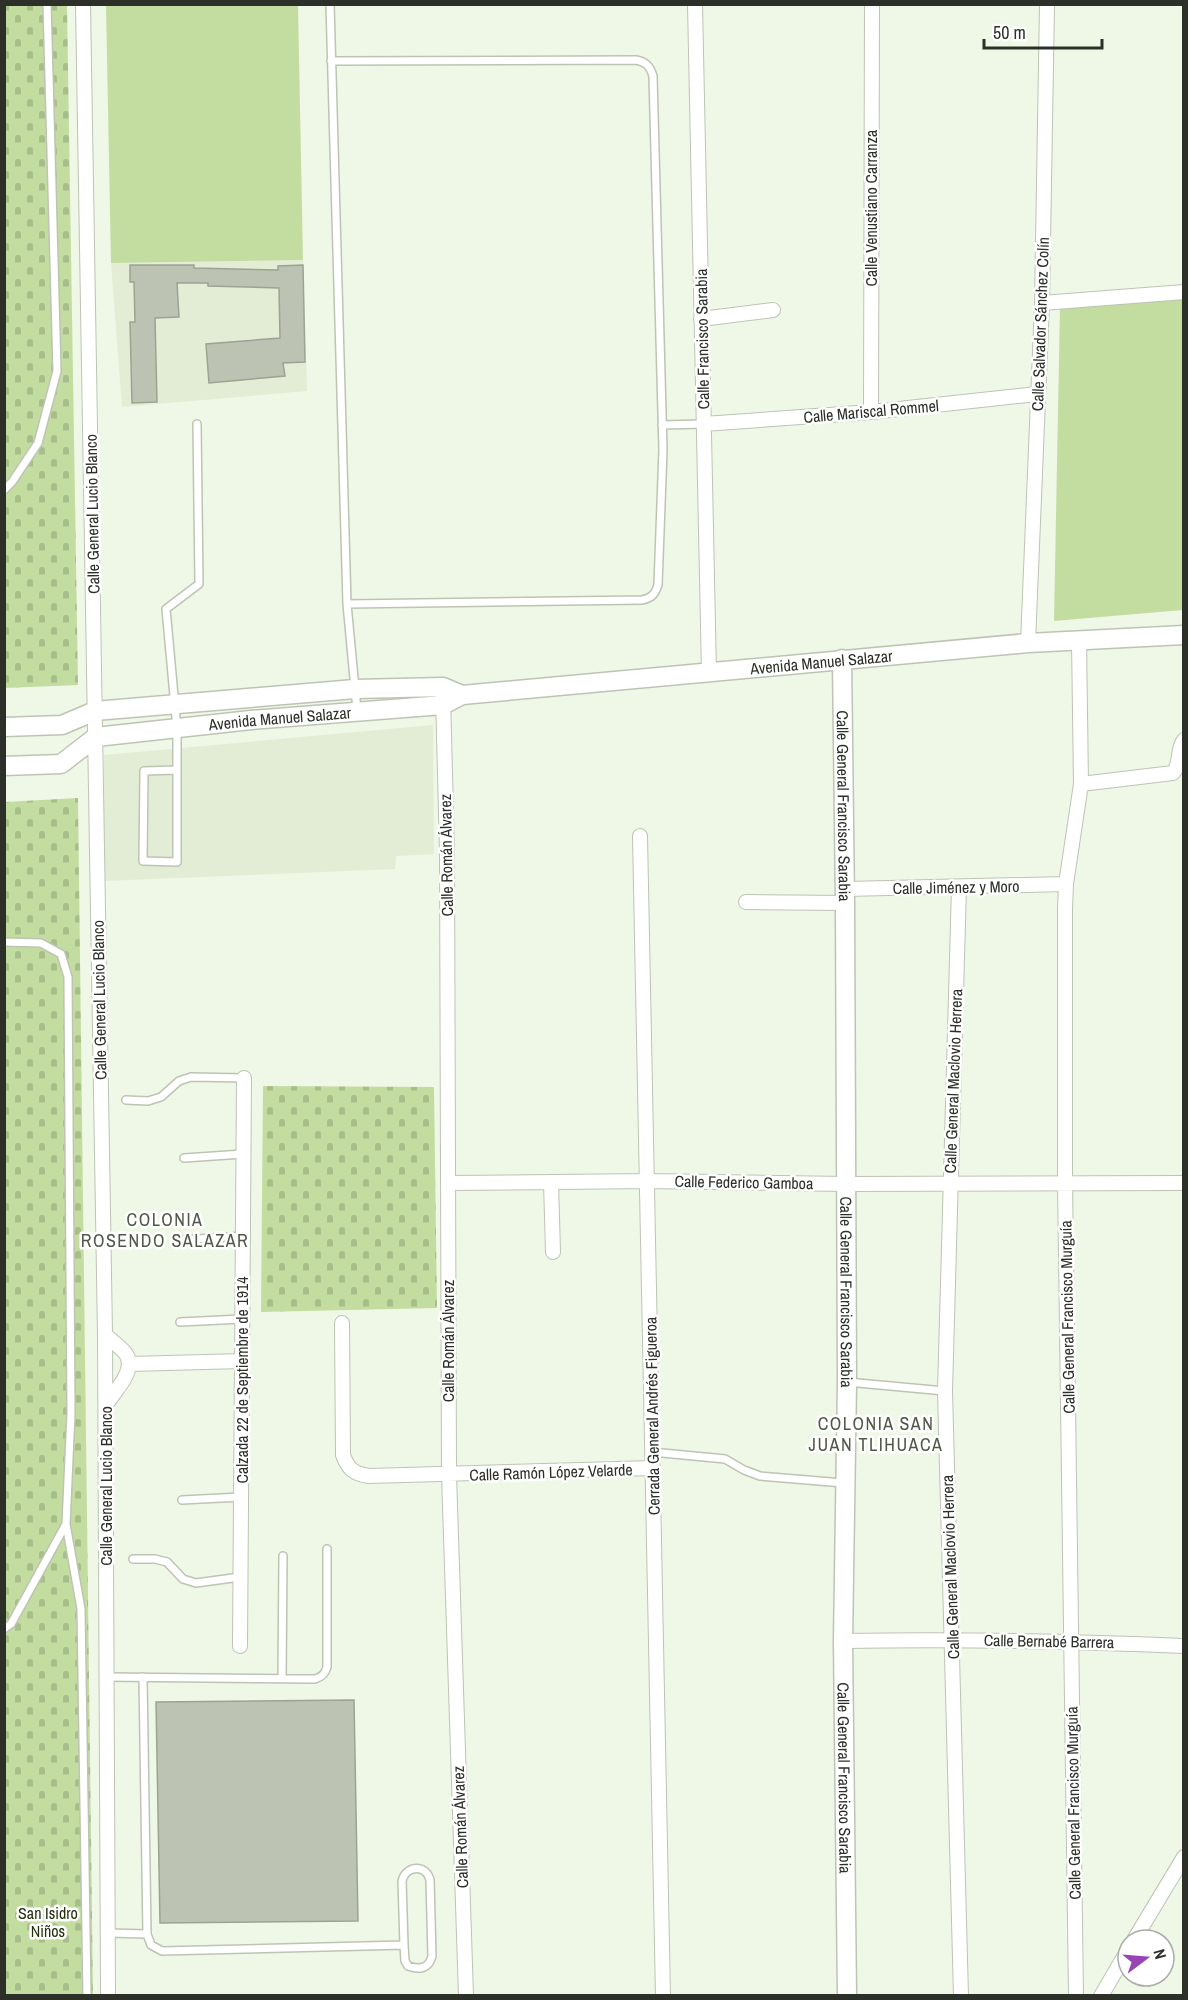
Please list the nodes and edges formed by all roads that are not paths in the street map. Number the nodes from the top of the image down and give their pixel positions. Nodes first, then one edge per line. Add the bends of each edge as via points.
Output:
1 (47, 4) edge
2 (83, 4) edge
3 (330, 4) edge
4 (695, 4) edge
5 (872, 4) edge
6 (1047, 4) edge
7 (332, 61) junction
8 (1184, 292) edge
9 (1042, 303) junction
10 (772, 310) dead end
11 (701, 320) junction
12 (1037, 394) junction
13 (871, 412) junction
14 (197, 424) dead end
15 (704, 424) junction
16 (662, 425) junction
17 (4, 490) edge
18 (346, 604) junction
19 (1184, 635) edge
20 (1079, 640) junction
21 (1028, 643) junction
22 (842, 659) junction
23 (709, 673) junction
24 (355, 689) junction
25 (443, 696) junction
26 (249, 698) junction
27 (174, 704) junction
28 (95, 711) junction
29 (357, 712) junction
30 (251, 720) junction
31 (4, 727) edge
32 (177, 728) junction
33 (96, 737) junction
34 (1184, 740) edge
35 (4, 766) edge
36 (177, 770) junction
37 (1081, 784) junction
38 (640, 836) dead end
39 (1066, 884) junction
40 (959, 886) junction
41 (845, 896) junction
42 (746, 902) dead end
43 (4, 942) edge
44 (244, 1078) joint
45 (126, 1100) dead end
46 (243, 1154) junction
47 (184, 1158) dead end
48 (648, 1181) junction
49 (551, 1182) junction
50 (1065, 1182) junction
51 (448, 1183) junction
52 (951, 1183) junction
53 (1184, 1183) edge
54 (846, 1184) junction
55 (243, 1236) junction
56 (182, 1240) dead end
57 (553, 1252) dead end
58 (242, 1319) junction
59 (180, 1322) dead end
60 (342, 1323) dead end
61 (105, 1334) junction
62 (242, 1361) junction
63 (130, 1364) junction
64 (847, 1382) junction
65 (945, 1391) junction
66 (105, 1406) junction
67 (652, 1452) junction
68 (652, 1468) junction
69 (449, 1475) junction
70 (846, 1483) junction
71 (241, 1497) junction
72 (182, 1500) dead end
73 (66, 1524) junction
74 (327, 1549) dead end
75 (283, 1556) dead end
76 (133, 1559) dead end
77 (240, 1577) junction
78 (4, 1629) edge
79 (953, 1639) junction
80 (843, 1641) junction
81 (1071, 1641) junction
82 (240, 1646) dead end
83 (1184, 1646) edge
84 (106, 1677) junction
85 (143, 1677) junction
86 (282, 1678) junction
87 (1184, 1857) edge
88 (1141, 1928) edge
89 (108, 1934) junction
90 (147, 1934) junction
91 (404, 1945) junction
92 (1116, 1970) edge
93 (87, 1995) edge
94 (108, 1995) edge
95 (466, 1995) edge
96 (663, 1995) edge
97 (847, 1995) edge
98 (961, 1995) edge
99 (1076, 1995) edge
100 (1101, 1995) edge

1 - 17 lane via 57,371 38,443
2 - 28 street, Calle General Lucio Blanco
3 - 7 lane
4 - 11 street, Calle Francisco Sarabia
5 - 13 street, Calle Venustiano Carranza
6 - 9 street, Calle Salvador Sánchez Colín
7 - 16 lane via 636,60 650,68
7 - 18 lane
8 - 9 street
9 - 12 street, Calle Salvador Sánchez Colín
10 - 11 street
11 - 15 street, Calle Francisco Sarabia
12 - 13 street, Calle Mariscal Rommel
12 - 21 street, Calle Salvador Sánchez Colín
13 - 15 street, Calle Mariscal Rommel
14 - 27 lane via 199,584 166,609
15 - 16 lane
15 - 23 street, Calle Francisco Sarabia
16 - 18 lane via 658,585 650,598
18 - 24 lane
19 - 20 street, Avenida Manuel Salazar
20 - 21 street, Avenida Manuel Salazar
20 - 37 street, Calle General Francisco Murguía
21 - 22 street, Avenida Manuel Salazar
22 - 23 street, Avenida Manuel Salazar
22 - 41 street, Calle General Francisco Sarabia
23 - 25 street, Avenida Manuel Salazar
24 - 25 street, Avenida Manuel Salazar
24 - 26 street, Avenida Manuel Salazar
24 - 29 lane
25 - 29 street, Avenida Manuel Salazar
25 - 51 street, Calle Román Álvarez
26 - 27 street, Avenida Manuel Salazar
26 - 30 street
27 - 28 street, Avenida Manuel Salazar
27 - 32 lane
28 - 31 street, Avenida Manuel Salazar via 62,725
28 - 33 street, Calle General Lucio Blanco
29 - 30 street, Avenida Manuel Salazar
30 - 32 street, Avenida Manuel Salazar
32 - 33 street, Avenida Manuel Salazar
32 - 36 lane
33 - 35 street via 61,764
33 - 61 street, Calle General Lucio Blanco
34 - 37 street via 1173,772
36 - 36 lane via 144,771 143,861 177,862
37 - 39 street, Calle General Francisco Murguía
38 - 48 street, Cerrada General Andrés Figueroa
39 - 40 street, Calle Jiménez y Moro
39 - 50 street, Calle General Francisco Murguía
40 - 41 street, Calle Jiménez y Moro
40 - 52 street, Calle General Maclovio Herrera
41 - 42 street, Calle Jiménez y Moro
41 - 54 street, Calle General Francisco Sarabia
43 - 73 lane via 41,943 61,954 68,977 71,1414
44 - 45 lane via 191,1077 179,1081 161,1097
44 - 46 street, Calzada 22 de Septiembre de 1914
46 - 47 lane
46 - 55 street, Calzada 22 de Septiembre de 1914
48 - 49 street, Calle Federico Gamboa
48 - 54 street, Calle Federico Gamboa
48 - 67 street, Cerrada General Andrés Figueroa
49 - 51 street, Calle Federico Gamboa
49 - 57 street
50 - 52 street, Calle Federico Gamboa
50 - 53 street, Calle Federico Gamboa
50 - 81 street, Calle General Francisco Murguía
51 - 69 street, Calle Román Álvarez
52 - 54 street, Calle Federico Gamboa
52 - 65 street, Calle General Maclovio Herrera
54 - 64 street, Calle General Francisco Sarabia
55 - 56 lane
55 - 58 street, Calzada 22 de Septiembre de 1914
58 - 59 lane
58 - 62 street, Calzada 22 de Septiembre de 1914
60 - 69 street, Calle Ramón López Velarde via 343,1455 348,1467 369,1476
61 - 63 street via 124,1352
61 - 66 street, Calle General Lucio Blanco
62 - 63 street
62 - 71 street, Calzada 22 de Septiembre de 1914
63 - 66 street
64 - 65 lane
64 - 70 street, Calle General Francisco Sarabia
65 - 79 street, Calle General Maclovio Herrera
66 - 84 street, Calle General Lucio Blanco
67 - 68 street, Cerrada General Andrés Figueroa
67 - 70 lane via 725,1459 760,1476
68 - 69 street, Calle Ramón López Velarde
68 - 96 street, Cerrada General Andrés Figueroa
69 - 95 street, Calle Román Álvarez
70 - 80 street, Calle General Francisco Sarabia
71 - 72 lane
71 - 77 street, Calzada 22 de Septiembre de 1914
73 - 78 lane
73 - 93 lane via 81,1609
74 - 86 lane via 325,1673 315,1679
75 - 86 lane
76 - 77 lane via 167,1562 183,1579 196,1583
77 - 82 street, Calzada 22 de Septiembre de 1914
79 - 80 street, Calle Bernabé Barrera
79 - 81 street, Calle Bernabé Barrera
79 - 98 street, Calle General Maclovio Herrera
80 - 97 street, Calle General Francisco Sarabia
81 - 83 street, Calle Bernabé Barrera
81 - 99 street, Calle General Francisco Murguía
84 - 85 lane
84 - 89 street, Calle General Lucio Blanco
85 - 86 lane
85 - 90 lane
87 - 88 street
89 - 90 lane
89 - 94 street, Calle General Lucio Blanco
90 - 91 lane via 151,1946 162,1951
91 - 91 lane via 408,1966 427,1967 431,1962 430,1880 424,1870 408,1870 402,1881
92 - 100 street

